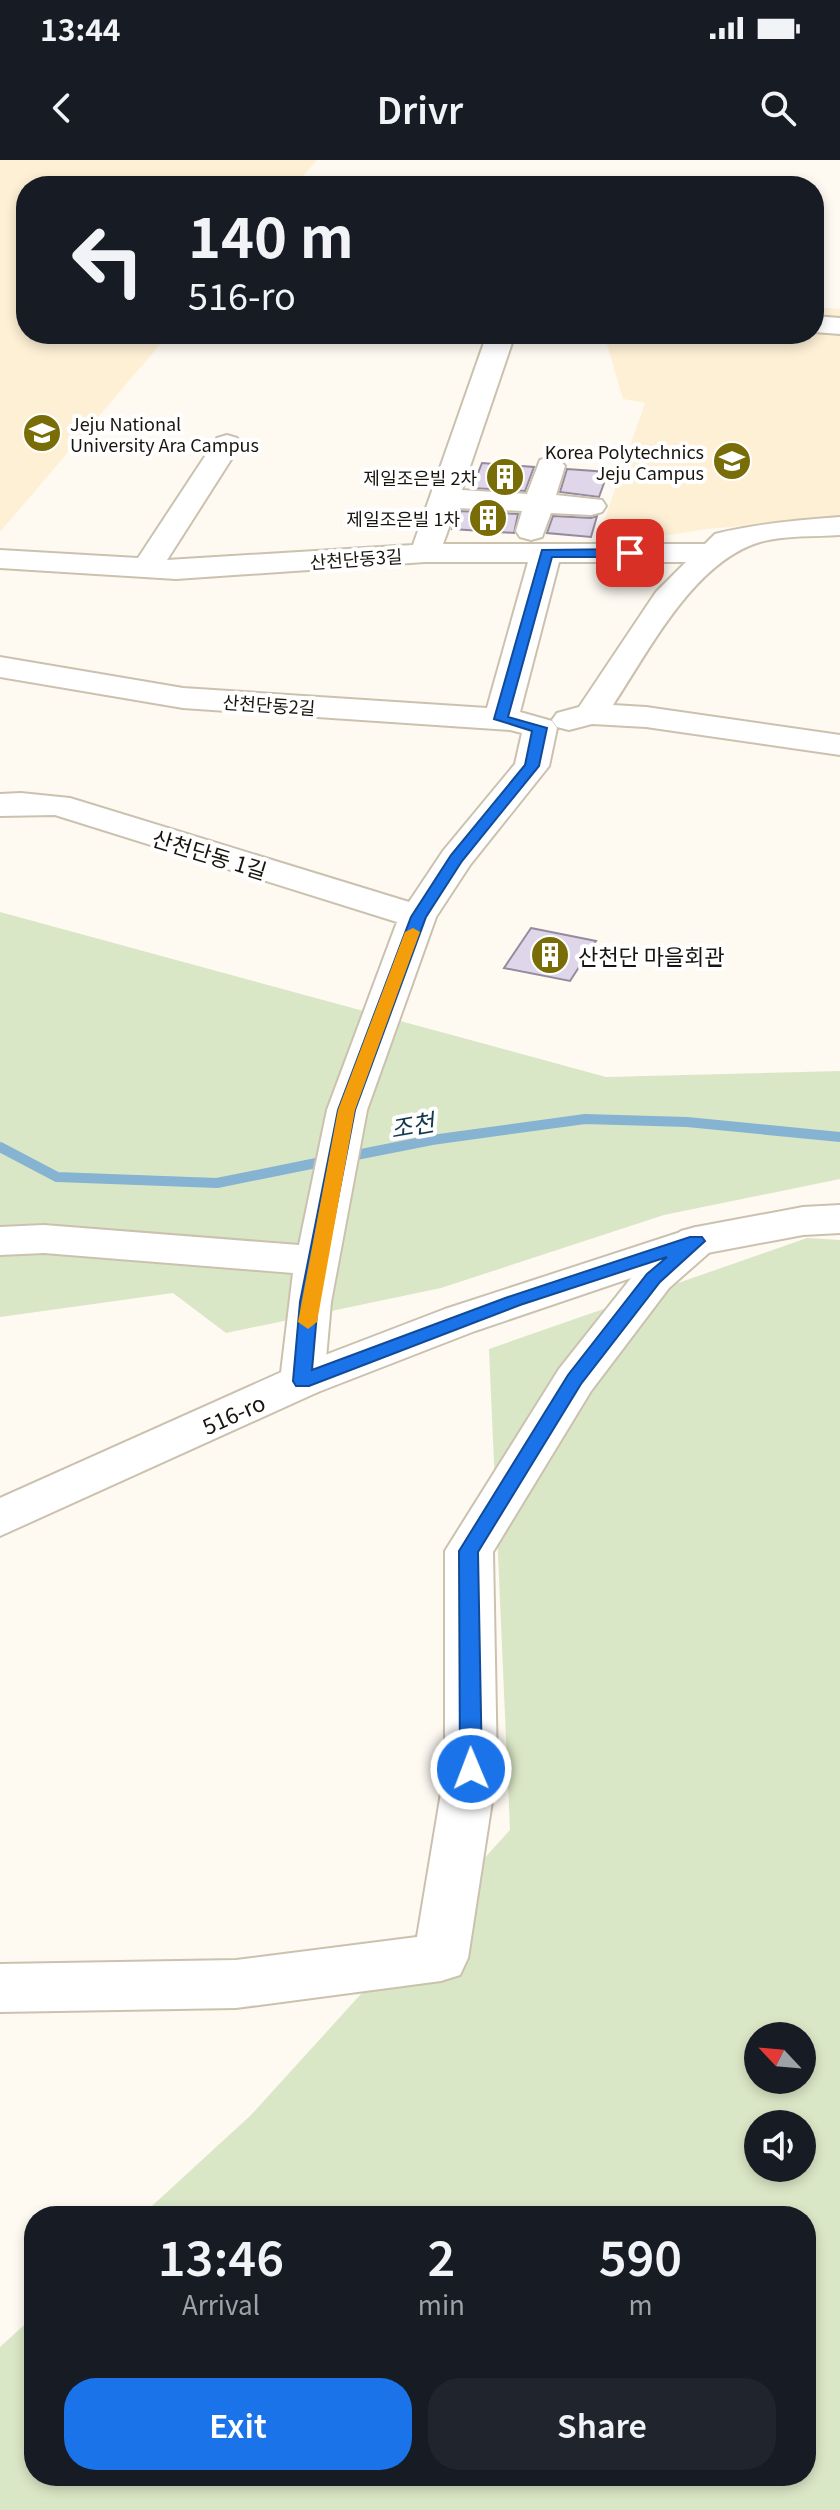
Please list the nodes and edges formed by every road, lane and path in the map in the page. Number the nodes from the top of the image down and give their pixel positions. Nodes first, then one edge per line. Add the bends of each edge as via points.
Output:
1 (497, 344) edge
2 (227, 444) dead end
3 (550, 466) dead end
4 (443, 498) junction
5 (539, 503) junction
6 (591, 506) dead end
7 (840, 510) edge
8 (840, 526) edge
9 (425, 553) junction
10 (535, 553) junction
11 (713, 553) junction
12 (0, 559) edge
13 (147, 568) junction
14 (0, 667) edge
15 (591, 714) junction
16 (501, 719) junction
17 (540, 728) junction
18 (840, 745) edge
19 (0, 805) edge
20 (418, 917) junction
21 (840, 1219) edge
22 (0, 1241) edge
23 (696, 1241) junction
24 (317, 1261) junction
25 (302, 1381) junction
26 (0, 1518) edge
27 (0, 1988) edge

1 - 4 street
2 - 13 street
3 - 5 street
4 - 5 street
4 - 9 street
5 - 6 street
5 - 10 street
7 - 11 street via 749,521
8 - 11 street via 754,533
9 - 10 street, 산천단동3길
9 - 13 street, 산천단동3길
10 - 11 street, 산천단동3길
10 - 16 street
11 - 15 street via 667,599
12 - 13 street, 산천단동3길
14 - 16 street, 산천단동2길 via 183,698
15 - 17 street
15 - 18 street
16 - 17 street, 산천단동2길
17 - 20 street via 532,766 456,859
19 - 20 street, 산천단동 1길 via 58,805
20 - 24 street via 347,1110
21 - 23 street, 516-ro
22 - 24 street via 44,1239
23 - 25 street, 516-ro via 514,1301
23 - 27 street via 654,1278 575,1380 469,1551 471,1769 441,1958 236,1984
24 - 25 street
25 - 26 street, 516-ro

